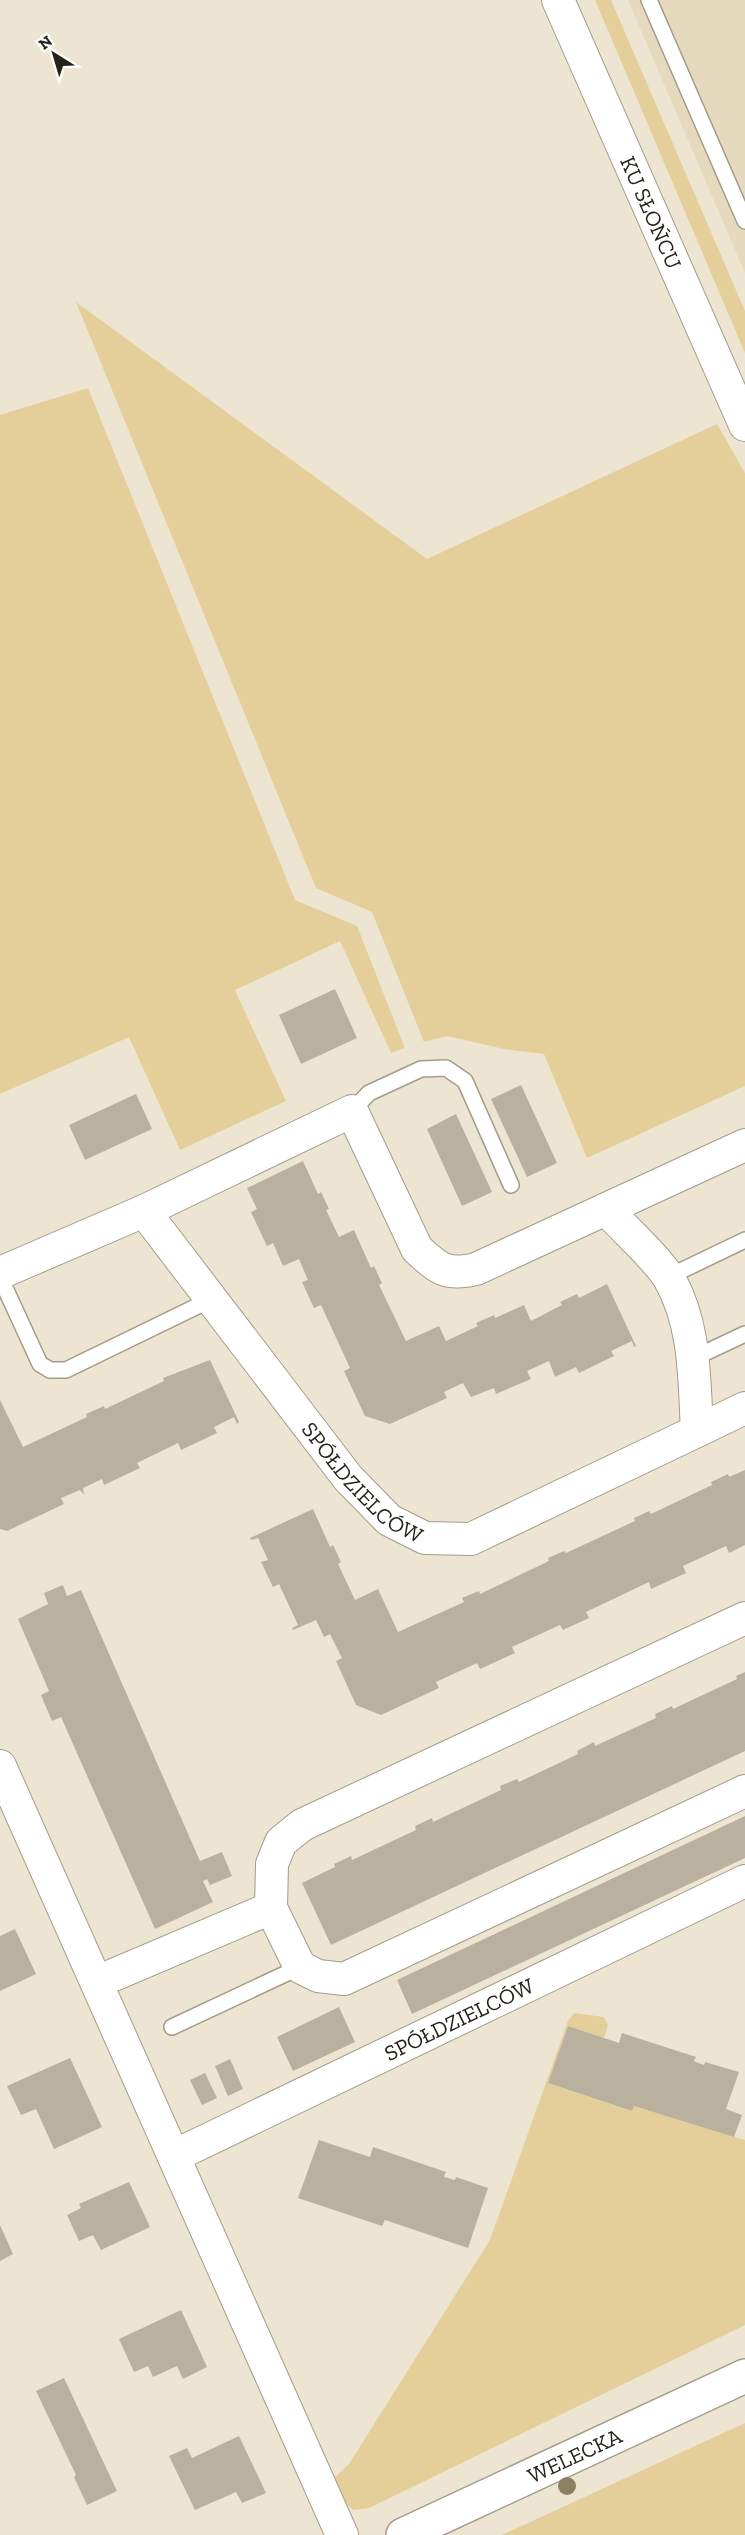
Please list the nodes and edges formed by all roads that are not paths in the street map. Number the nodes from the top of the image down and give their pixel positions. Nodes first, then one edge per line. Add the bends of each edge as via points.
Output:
1 (558, 0) edge
2 (649, 0) edge
3 (745, 221) edge
4 (745, 425) edge
5 (352, 1112) junction
6 (745, 1145) edge
7 (512, 1185) dead end
8 (607, 1210) junction
9 (144, 1211) junction
10 (745, 1240) edge
11 (0, 1275) edge
12 (668, 1277) junction
13 (212, 1299) junction
14 (745, 1334) edge
15 (693, 1358) junction
16 (745, 1408) edge
17 (697, 1431) junction
18 (745, 1618) edge
19 (0, 1766) edge
20 (745, 1791) edge
21 (745, 1881) edge
22 (272, 1908) junction
23 (300, 1967) junction
24 (98, 1982) junction
25 (172, 2027) dead end
26 (174, 2156) junction
27 (745, 2376) edge
28 (342, 2535) edge
29 (403, 2535) edge

1 - 4 street, KU SŁOŃCU
2 - 3 lane
5 - 7 lane via 369,1093 390,1083 421,1069 446,1068 465,1081
5 - 8 street via 417,1249 435,1265 456,1274 476,1269
5 - 9 street
6 - 8 street
8 - 12 street
9 - 11 street
9 - 13 street, SPÓŁDZIELCÓW
10 - 12 lane
11 - 13 lane via 40,1364 50,1370 66,1370
12 - 15 street via 686,1314
13 - 17 street, SPÓŁDZIELCÓW via 348,1478 389,1520 425,1538 471,1539
14 - 15 lane
15 - 17 street
16 - 17 street, SPÓŁDZIELCÓW
18 - 22 street via 302,1825 281,1842 272,1864
19 - 24 street
20 - 23 street via 344,1979 318,1976
21 - 26 street, SPÓŁDZIELCÓW
22 - 23 street
22 - 24 street
23 - 25 lane
24 - 26 street
26 - 28 street
27 - 29 main road, WELECKA

